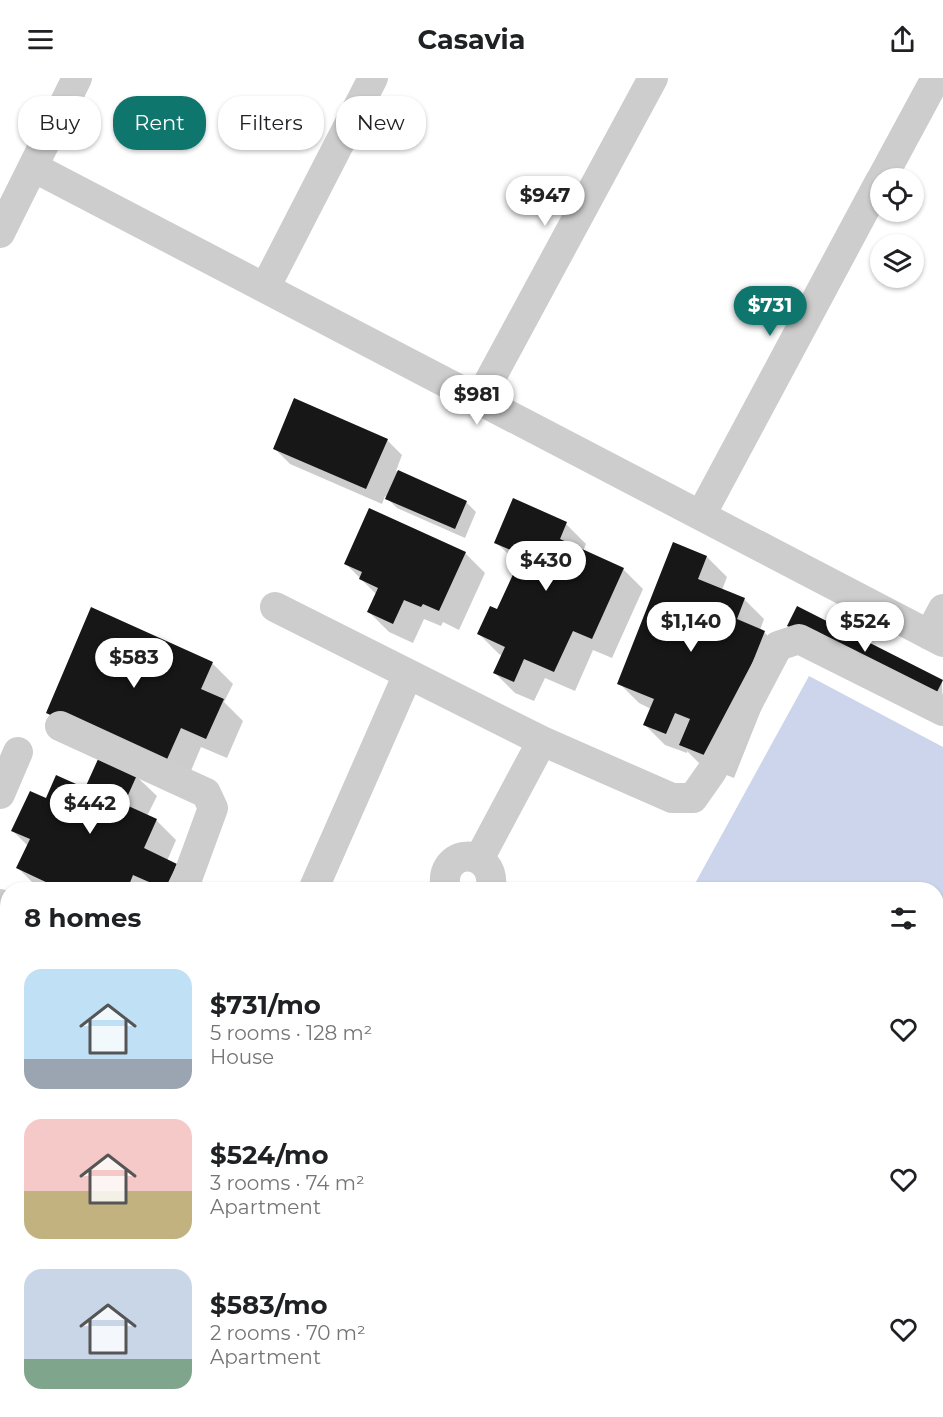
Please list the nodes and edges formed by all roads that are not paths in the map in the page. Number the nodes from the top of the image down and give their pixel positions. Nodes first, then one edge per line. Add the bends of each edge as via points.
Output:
1 (77, 78) edge
2 (373, 78) edge
3 (652, 78) edge
4 (936, 78) edge
5 (33, 167) junction
6 (887, 168) edge
7 (8, 197) edge
8 (870, 200) edge
9 (0, 233) edge
10 (265, 288) junction
11 (479, 400) junction
12 (701, 515) junction
13 (275, 607) dead end
14 (943, 609) edge
15 (936, 638) edge
16 (408, 674) junction
17 (943, 711) edge
18 (60, 726) dead end
19 (542, 741) junction
20 (18, 753) dead end
21 (0, 794) edge
22 (479, 859) junction
23 (186, 882) edge
24 (317, 882) edge
25 (444, 882) edge
26 (492, 882) edge

1 - 5 street
2 - 10 street
3 - 11 street
4 - 6 street
5 - 7 street
5 - 10 street
7 - 9 street
8 - 12 street
10 - 11 street
11 - 12 street
12 - 15 street
13 - 16 street
14 - 15 street
16 - 19 street
16 - 24 street
17 - 19 street via 799,639 778,646 712,771 693,798 672,798
18 - 23 street via 206,793 213,808
19 - 22 street
20 - 21 street
22 - 25 street via 470,856 452,863
22 - 26 street via 489,867

